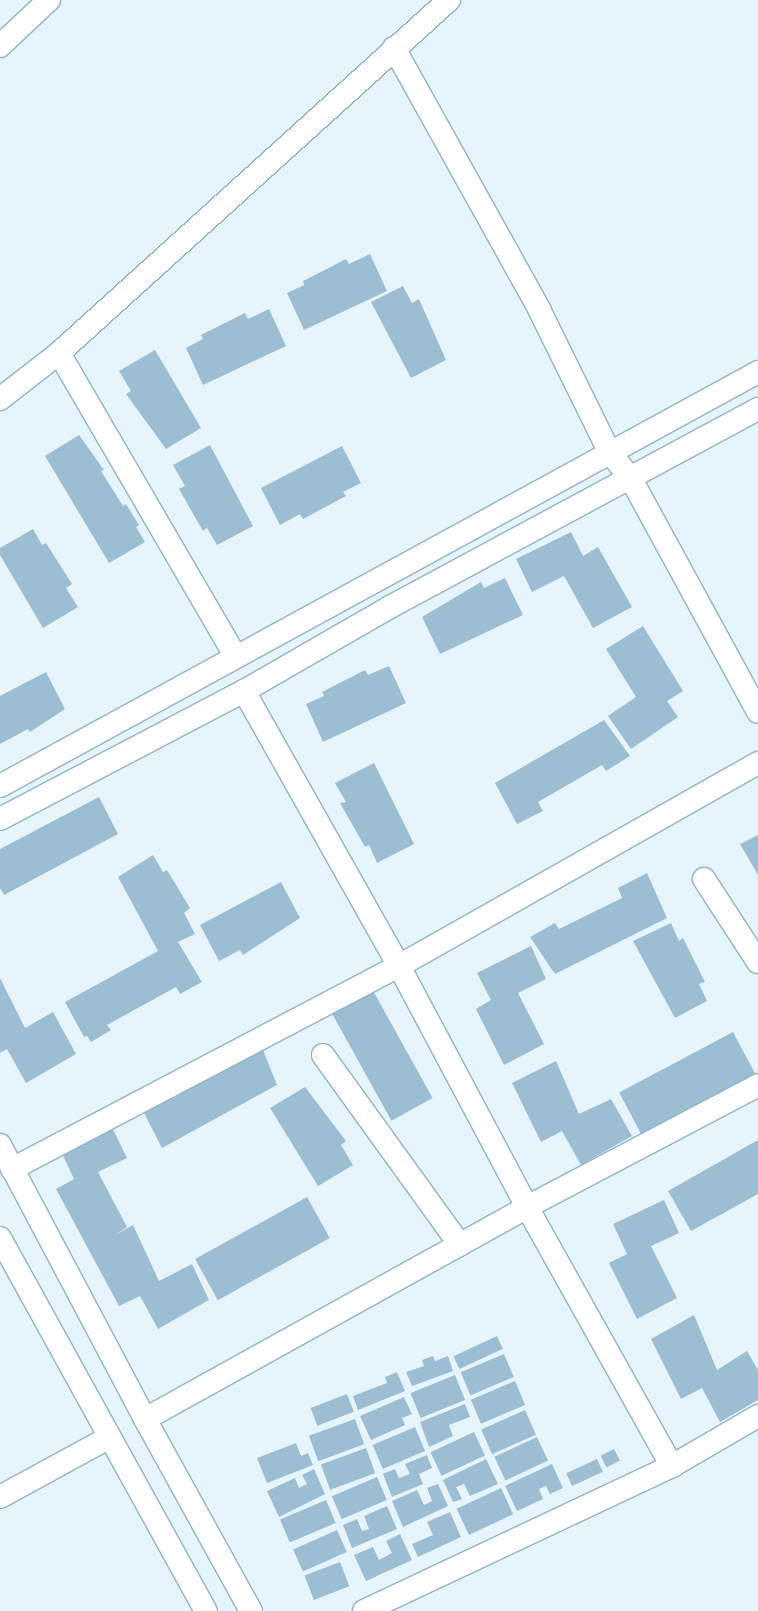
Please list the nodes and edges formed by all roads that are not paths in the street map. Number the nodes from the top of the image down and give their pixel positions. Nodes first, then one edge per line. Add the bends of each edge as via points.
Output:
1 (449, 0) edge
2 (40, 4) edge
3 (0, 46) edge
4 (394, 48) junction
5 (59, 353) junction
6 (758, 372) edge
7 (0, 399) edge
8 (758, 409) edge
9 (609, 451) junction
10 (631, 479) junction
11 (235, 656) junction
12 (244, 691) junction
13 (758, 712) edge
14 (758, 763) edge
15 (0, 786) edge
16 (0, 819) edge
17 (704, 879) dead end
18 (758, 962) edge
19 (399, 966) junction
20 (323, 1056) dead end
21 (758, 1085) edge
22 (0, 1145) edge
23 (12, 1169) junction
24 (527, 1207) junction
25 (0, 1238) edge
26 (460, 1245) junction
27 (758, 1416) edge
28 (145, 1419) junction
29 (110, 1436) junction
30 (672, 1466) junction
31 (0, 1497) edge
32 (206, 1611) edge
33 (251, 1611) edge
34 (364, 1611) edge

1 - 4 street
2 - 3 street
4 - 5 street
4 - 9 street via 539,309
5 - 7 street
5 - 11 street
6 - 9 street
8 - 10 street
9 - 10 street
9 - 11 street
10 - 12 street via 390,608
10 - 13 street
11 - 15 street
12 - 16 street
12 - 19 street
14 - 19 street
17 - 18 street
19 - 23 street
19 - 24 street
20 - 26 street
21 - 24 street
22 - 23 street
23 - 28 street
24 - 26 street
24 - 30 street
25 - 29 street
26 - 28 street
27 - 30 street
28 - 33 street
29 - 31 street
29 - 32 street
30 - 34 street

